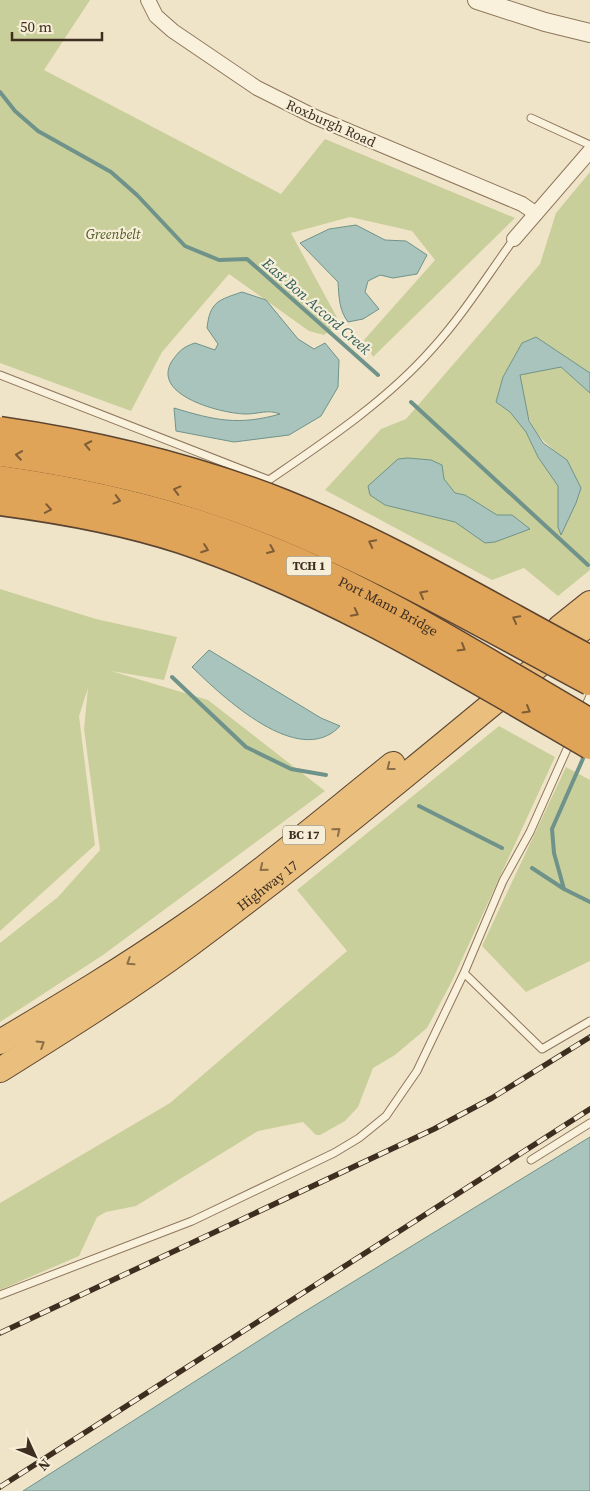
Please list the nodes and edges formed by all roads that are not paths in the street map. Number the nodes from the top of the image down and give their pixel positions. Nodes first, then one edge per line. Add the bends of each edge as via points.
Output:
1 (148, 0) edge
2 (477, 0) edge
3 (590, 33) edge
4 (531, 118) dead end
5 (590, 146) edge
6 (590, 151) edge
7 (535, 213) junction
8 (514, 239) joint
9 (0, 375) edge
10 (0, 430) edge
11 (0, 453) edge
12 (0, 480) edge
13 (0, 502) edge
14 (590, 603) edge
15 (590, 623) edge
16 (590, 659) edge
17 (590, 682) edge
18 (590, 696) edge
19 (590, 722) edge
20 (590, 746) edge
21 (464, 973) junction
22 (590, 1021) edge
23 (0, 1042) edge
24 (0, 1070) edge
25 (590, 1123) edge
26 (530, 1160) dead end
27 (0, 1295) edge

1 - 7 street, Roxburgh Road via 156,16 173,31 257,88 315,118 522,204
2 - 3 street
4 - 5 lane
6 - 7 street
7 - 8 street
8 - 9 lane via 431,351 368,407 269,480
16 -> 10 highway, bridge via 362,538 284,503 198,472 115,450
17 -> 11 highway, Port Mann Bridge / TCH 1, bridge via 352,557 276,524 192,494 111,472
12 -> 19 highway, Port Mann Bridge / TCH 1, bridge via 105,497 186,518 268,548 395,610
13 -> 20 highway, bridge via 100,518 180,540 260,569 385,629
14 -> 23 highway, Highway 17 / BC 17 via 250,878 127,964
24 -> 15 highway, Highway 17 / BC 17 via 188,946 332,835
18 - 21 lane via 530,832 502,881
21 - 22 lane via 542,1049
21 - 27 lane via 417,1072 386,1116 359,1138 192,1221
25 - 26 lane

